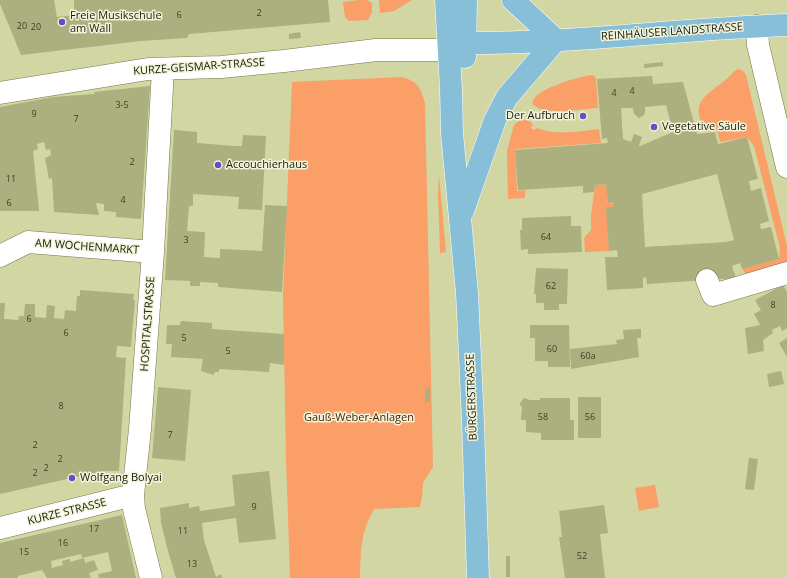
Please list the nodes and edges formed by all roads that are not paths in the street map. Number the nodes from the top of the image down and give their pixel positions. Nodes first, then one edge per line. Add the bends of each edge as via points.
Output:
1 (446, 0) edge
2 (466, 0) edge
3 (512, 0) edge
4 (787, 25) edge
5 (757, 26) junction
6 (556, 40) junction
7 (457, 47) junction
8 (163, 69) junction
9 (1, 92) edge
10 (787, 167) edge
11 (461, 216) junction
12 (153, 252) junction
13 (0, 256) edge
14 (787, 273) edge
15 (707, 280) dead end
16 (133, 495) junction
17 (0, 528) edge
18 (151, 578) edge
19 (478, 578) edge

1 - 7 main road
2 - 7 main road
3 - 6 main road
4 - 5 main road, REINHÄUSER LANDSTRASSE
5 - 6 main road, REINHÄUSER LANDSTRASSE
5 - 10 street via 758,45
6 - 7 main road, REINHÄUSER LANDSTRASSE via 524,48
6 - 11 main road via 507,96 495,120
7 - 8 street, KURZE-GEISMAR-STRASSE via 376,50 221,67
7 - 11 main road, BÜRGERSTRASSE via 452,133
8 - 9 street, KURZE-GEISMAR-STRASSE via 148,69
8 - 12 street, HOSPITALSTRASSE
11 - 19 main road, BÜRGERSTRASSE via 468,293
12 - 13 street, AM WOCHENMARKT via 28,242
12 - 16 street, HOSPITALSTRASSE
14 - 15 street via 713,295
16 - 17 street, KURZE STRASSE
16 - 18 street, HOSPITALSTRASSE

